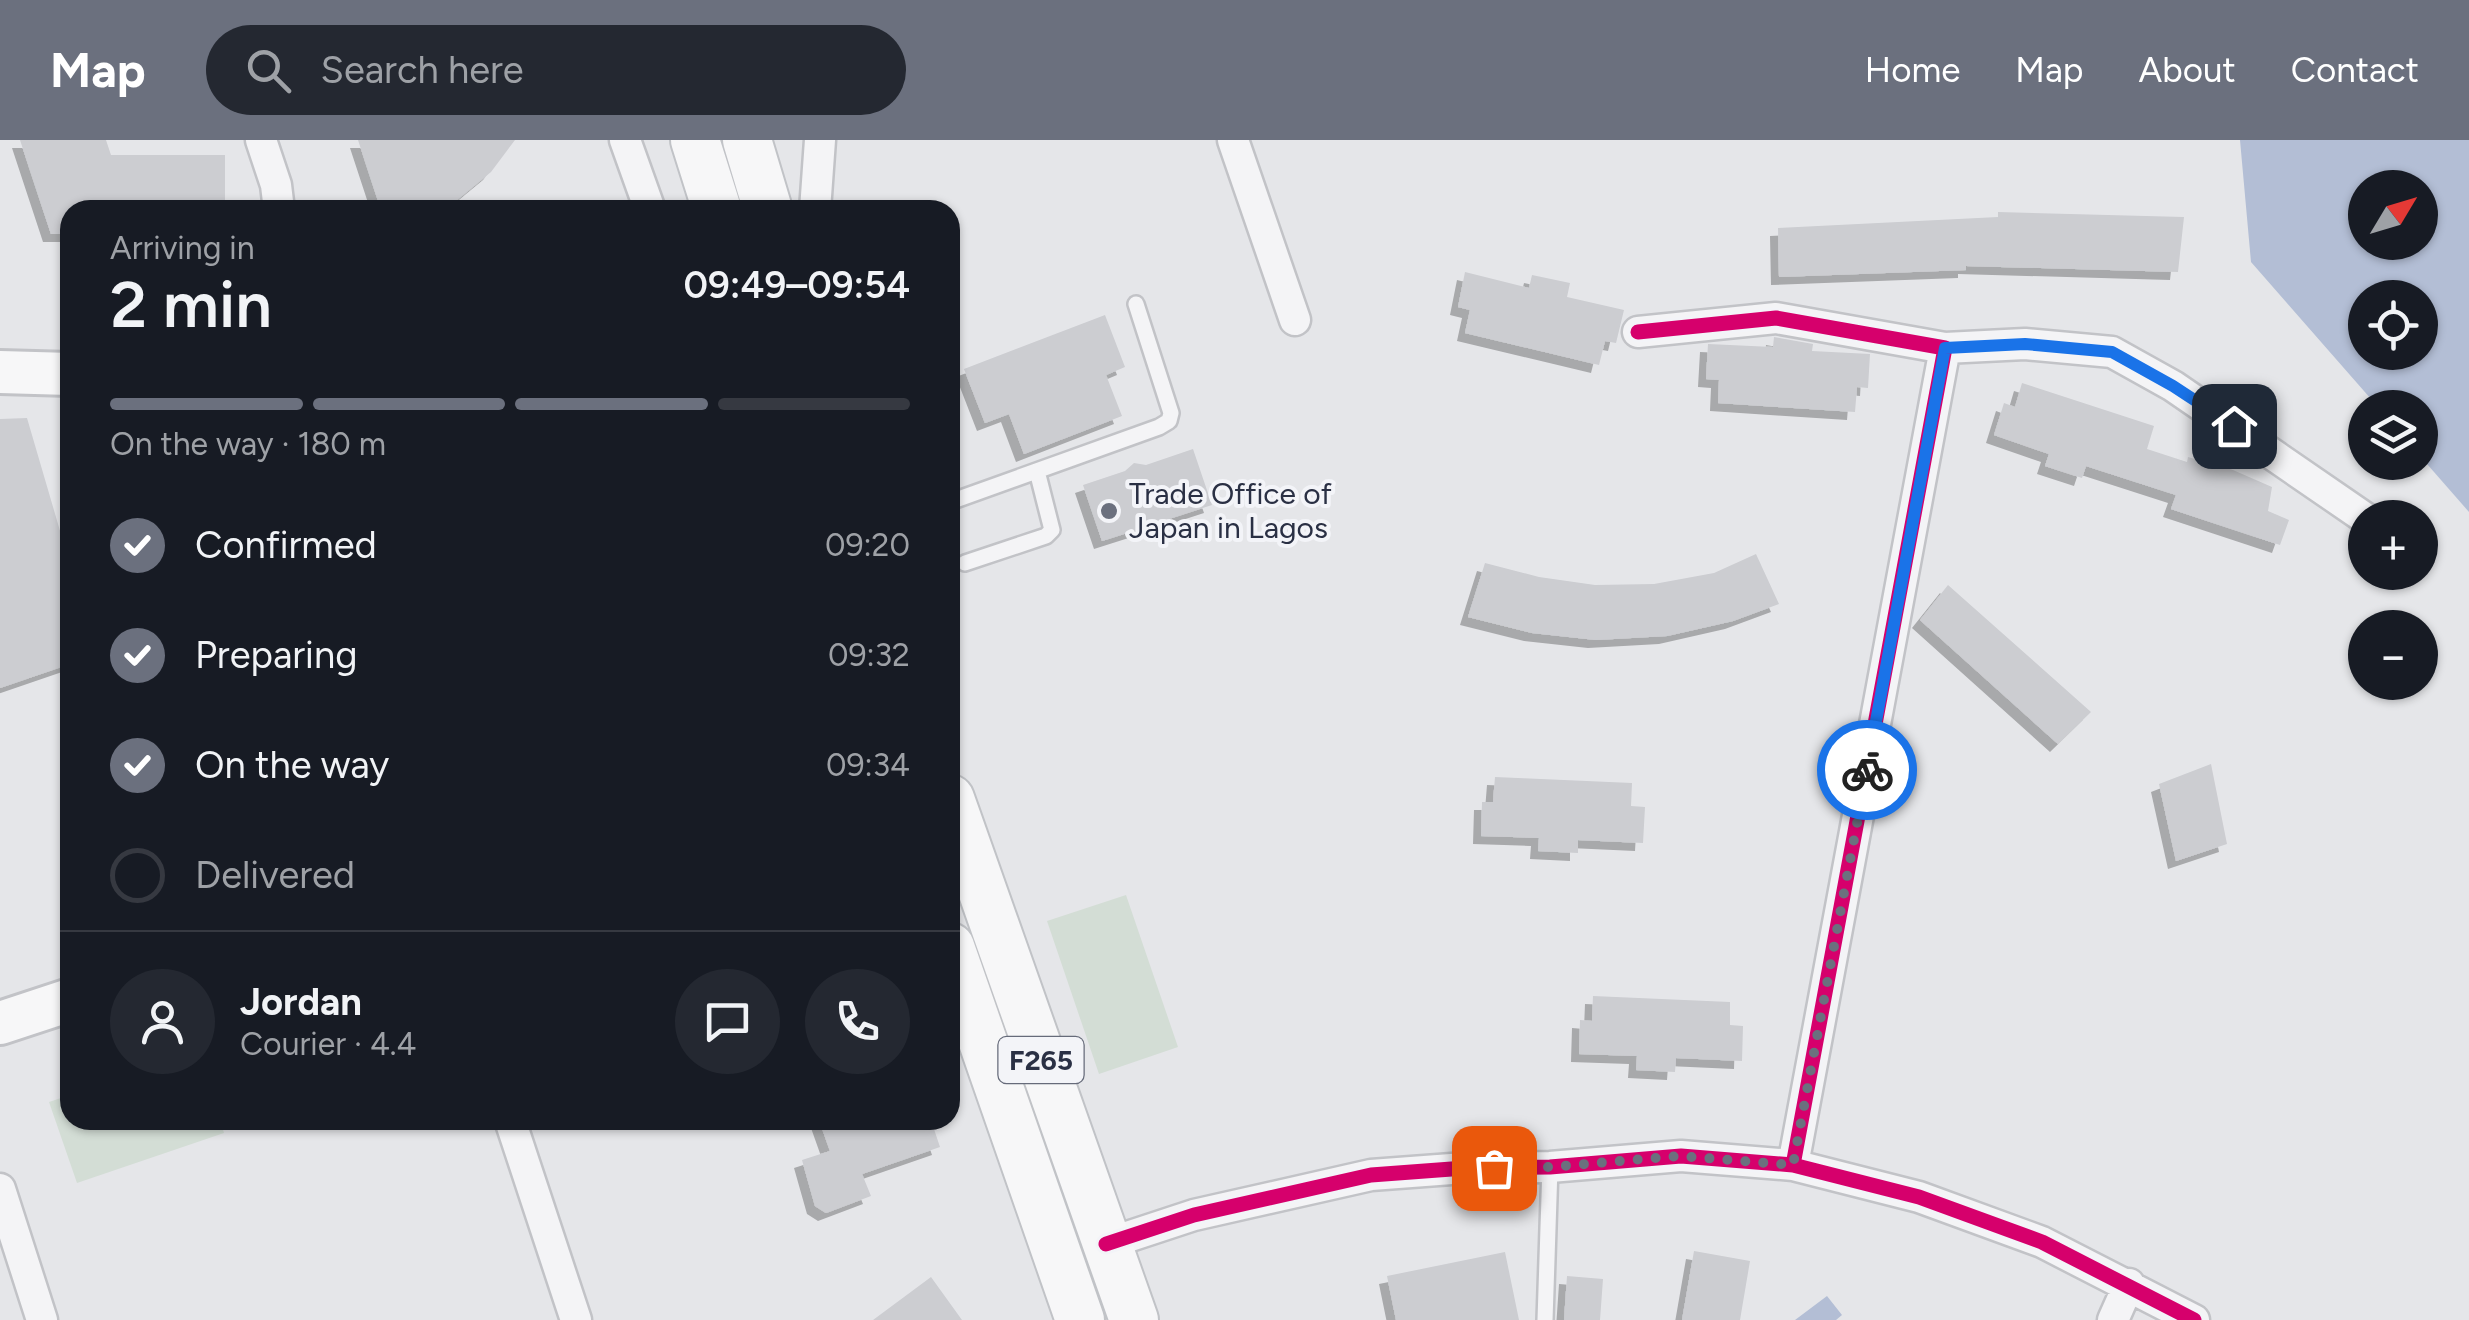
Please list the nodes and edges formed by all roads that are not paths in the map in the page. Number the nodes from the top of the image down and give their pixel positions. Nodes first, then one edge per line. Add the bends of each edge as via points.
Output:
1 (261, 140) edge
2 (625, 140) edge
3 (694, 140) edge
4 (747, 140) edge
5 (820, 140) edge
6 (1232, 140) edge
7 (278, 200) edge
8 (646, 200) edge
9 (698, 200) edge
10 (714, 200) edge
11 (765, 200) edge
12 (816, 200) edge
13 (1136, 304) dead end
14 (1295, 320) dead end
15 (1638, 332) dead end
16 (1945, 348) junction
17 (0, 372) edge
18 (60, 374) edge
19 (1036, 471) junction
20 (960, 498) edge
21 (2348, 506) edge
22 (965, 563) dead end
23 (960, 828) edge
24 (960, 976) edge
25 (60, 1003) edge
26 (0, 1023) edge
27 (513, 1130) edge
28 (1793, 1165) junction
29 (1550, 1167) junction
30 (0, 1189) edge
31 (1106, 1244) junction
32 (2129, 1284) junction
33 (42, 1320) edge
34 (576, 1320) edge
35 (1080, 1320) edge
36 (1134, 1320) edge
37 (1545, 1320) edge
38 (2113, 1320) edge
39 (2194, 1320) edge

1 - 7 street
2 - 8 street
3 - 9 main road
3 - 10 main road
4 - 11 main road
5 - 12 street
6 - 14 street
13 - 19 lane via 1171,413 1168,421
15 - 16 street via 1776,318
16 - 21 street via 2025,344 2112,352
16 - 28 street
17 - 18 main road
19 - 20 lane
19 - 22 lane via 1052,530
23 - 31 main road, F265
24 - 35 main road, F265
25 - 26 main road
27 - 34 street
28 - 29 street via 1680,1156
28 - 32 street via 1919,1197 2042,1242
29 - 31 street via 1372,1175 1194,1215
29 - 37 lane
30 - 33 street
31 - 36 main road, F265
32 - 38 street
32 - 39 street

